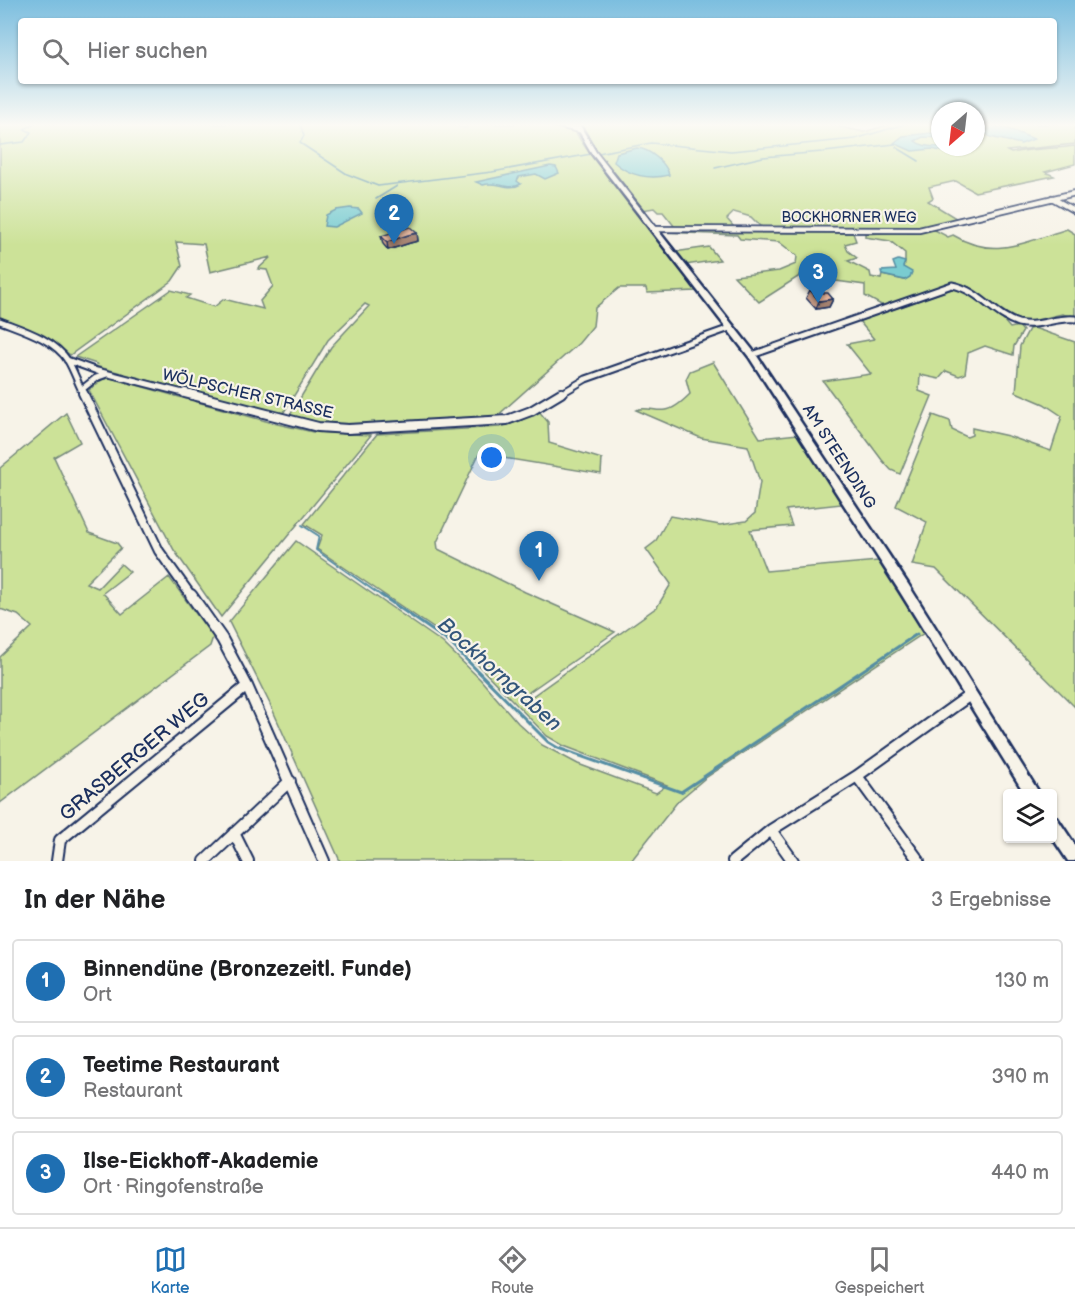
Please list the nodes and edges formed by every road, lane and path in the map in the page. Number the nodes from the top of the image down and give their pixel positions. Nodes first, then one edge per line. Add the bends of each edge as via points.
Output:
1 (603, 164) edge
2 (1075, 193) edge
3 (1053, 198) junction
4 (1075, 211) edge
5 (654, 229) junction
6 (1075, 319) edge
7 (0, 321) edge
8 (730, 328) junction
9 (752, 355) junction
10 (67, 360) junction
11 (110, 373) junction
12 (81, 390) junction
13 (247, 686) junction
14 (970, 695) junction
15 (857, 776) junction
16 (290, 782) junction
17 (1031, 789) edge
18 (1057, 829) edge
19 (771, 830) junction
20 (234, 833) junction
21 (1075, 858) edge
22 (57, 861) edge
23 (205, 861) edge
24 (248, 861) edge
25 (324, 861) edge
26 (733, 861) edge
27 (793, 861) edge
28 (919, 861) edge

1 - 5 street, AM STEENDING
2 - 3 street, BOCKHORNER WEG
3 - 4 street
3 - 5 street, BOCKHORNER WEG via 946,225 901,231
5 - 8 street, AM STEENDING
6 - 9 street via 1065,317 1031,326 1018,324 974,292 952,285
7 - 10 street via 46,341
8 - 9 street, AM STEENDING
8 - 11 street, WÖLPSCHER STRASSE via 586,379 531,411 507,420 484,422 318,427
9 - 14 street, AM STEENDING
10 - 11 street, WÖLPSCHER STRASSE
10 - 12 street
11 - 12 street
12 - 13 street via 159,551 222,639
13 - 16 street
13 - 22 street, GRASBERGER WEG via 60,840
14 - 15 street
14 - 17 street, AM STEENDING
15 - 19 street
15 - 28 street
16 - 20 street
16 - 25 street
18 - 21 street
19 - 26 street
19 - 27 street
20 - 23 street
20 - 24 street

